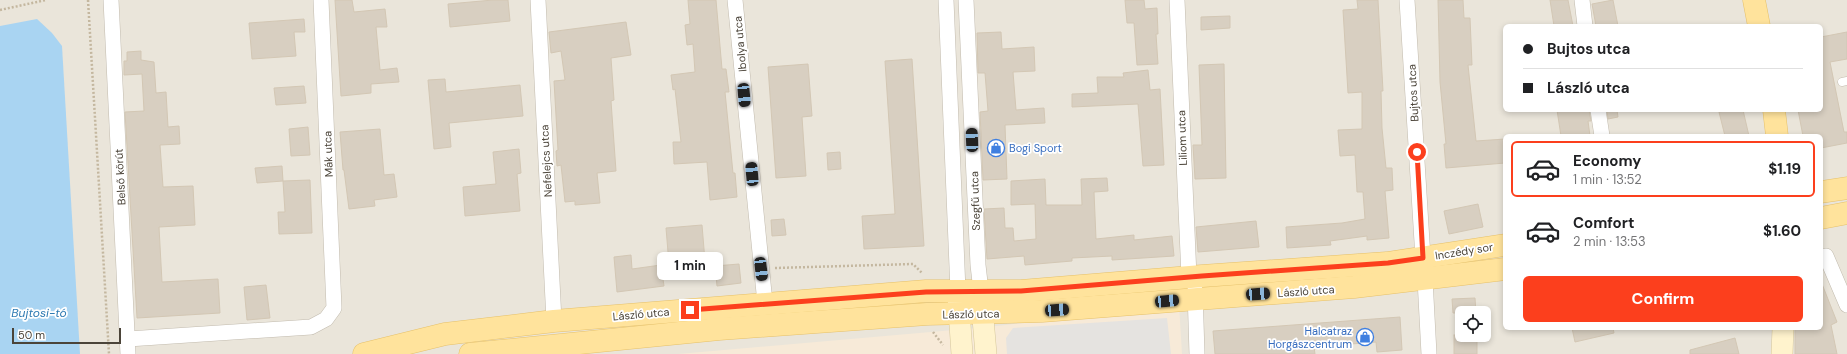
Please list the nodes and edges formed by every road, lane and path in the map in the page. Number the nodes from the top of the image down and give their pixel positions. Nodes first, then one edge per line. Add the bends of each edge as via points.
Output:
1 (46, 0) edge
2 (88, 0) edge
3 (111, 0) edge
4 (321, 0) edge
5 (538, 0) edge
6 (735, 0) edge
7 (946, 0) edge
8 (966, 0) edge
9 (1177, 0) edge
10 (1408, 0) edge
11 (1582, 0) edge
12 (1754, 0) edge
13 (0, 10) edge
14 (1586, 24) edge
15 (1759, 24) edge
16 (1598, 112) edge
17 (1774, 112) edge
18 (1602, 134) edge
19 (1777, 134) edge
20 (1847, 188) edge
21 (1823, 192) edge
22 (1847, 213) edge
23 (1823, 218) edge
24 (1503, 245) edge
25 (1826, 256) dead end
26 (1423, 258) junction
27 (761, 269) junction
28 (1503, 269) edge
29 (1222, 274) junction
30 (925, 277) dead end
31 (1189, 277) junction
32 (1425, 280) junction
33 (958, 291) junction
34 (981, 291) junction
35 (1194, 299) junction
36 (765, 303) junction
37 (1847, 305) edge
38 (960, 313) junction
39 (983, 313) junction
40 (554, 321) junction
41 (929, 326) dead end
42 (1784, 330) edge
43 (128, 338) junction
44 (953, 350) edge
45 (109, 354) edge
46 (128, 354) edge
47 (364, 354) edge
48 (470, 354) edge
49 (986, 354) edge
50 (1197, 354) edge
51 (1429, 354) edge
52 (1782, 354) edge

1 - 13 path
2 - 45 path
3 - 43 street, Belső körút
4 - 43 street, Mák utca via 334,308 326,319 310,327
5 - 40 street, Nefelejcs utca
6 - 27 street, Ibolya utca
7 - 33 street, Szegfű utca
8 - 34 street, Szegfű utca
9 - 31 street, Liliom utca
10 - 26 street, Bujtos utca
11 - 14 street
12 - 15 main road
16 - 18 street
17 - 19 main road
20 - 21 main road
22 - 23 main road
24 - 26 main road, Inczédy sor
25 - 37 street
26 - 29 main road, László utca via 1388,263
27 - 30 path via 913,264
27 - 36 street, Ibolya utca
28 - 32 main road, Inczédy sor
29 - 31 main road, László utca
29 - 35 street via 1198,285
31 - 34 main road, László utca via 1021,291
32 - 35 main road, László utca
32 - 51 street
33 - 34 main road, László utca
33 - 36 main road, László utca
33 - 38 street, Szegfű utca
34 - 39 street, Szegfű utca
35 - 39 main road, László utca
35 - 50 street
36 - 40 main road, László utca
38 - 39 main road, László utca
38 - 44 street, Szegfű utca
38 - 48 main road, László utca via 719,329
39 - 49 street, Szegfű utca
40 - 47 main road, László utca via 445,334
41 - 44 path
42 - 52 street
43 - 46 street, Belső körút

